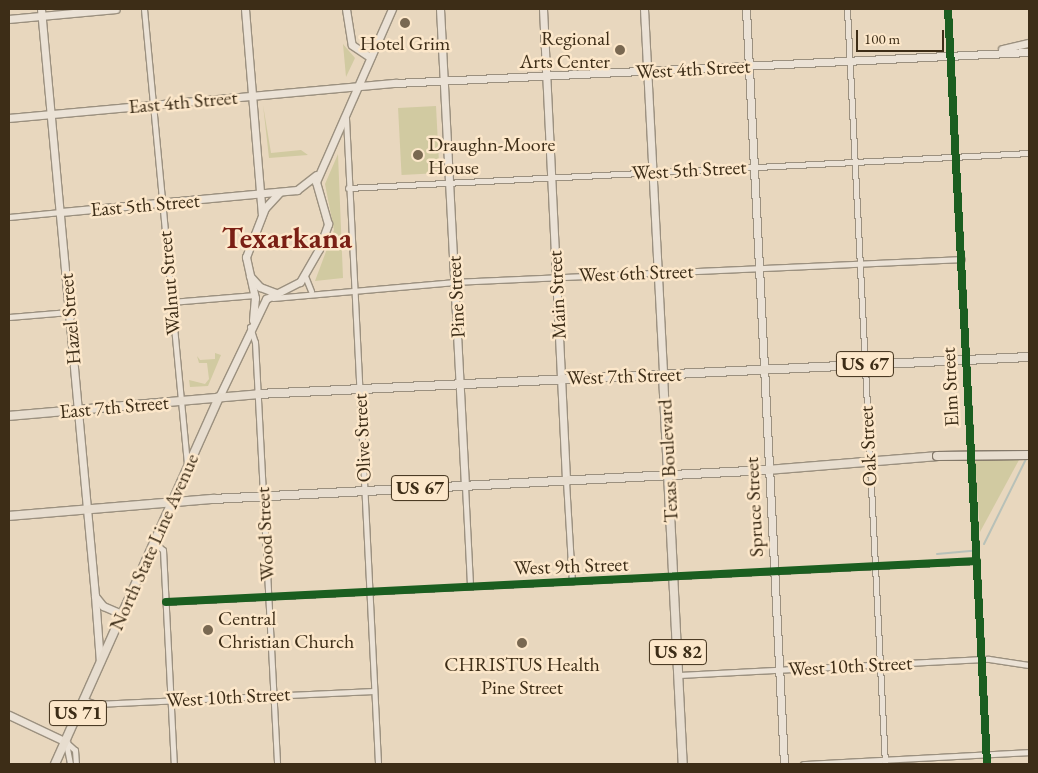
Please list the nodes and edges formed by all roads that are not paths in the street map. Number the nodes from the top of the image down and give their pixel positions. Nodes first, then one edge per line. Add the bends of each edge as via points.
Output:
1 (116, 9) edge
2 (144, 9) edge
3 (245, 9) edge
4 (346, 9) edge
5 (392, 9) edge
6 (440, 9) edge
7 (543, 9) edge
8 (644, 9) edge
9 (746, 9) edge
10 (848, 9) edge
11 (948, 9) edge
12 (41, 12) edge
13 (9, 19) edge
14 (1029, 43) edge
15 (1029, 52) edge
16 (985, 53) junction
17 (951, 56) junction
18 (370, 57) junction
19 (850, 61) junction
20 (748, 66) junction
21 (647, 72) junction
22 (544, 76) junction
23 (444, 81) junction
24 (357, 86) junction
25 (254, 95) junction
26 (152, 104) junction
27 (346, 112) junction
28 (52, 114) junction
29 (9, 118) edge
30 (1029, 153) edge
31 (956, 157) junction
32 (324, 161) junction
33 (854, 162) junction
34 (754, 167) junction
35 (652, 172) junction
36 (551, 177) junction
37 (450, 182) junction
38 (348, 188) junction
39 (297, 190) junction
40 (282, 192) junction
41 (262, 194) junction
42 (318, 200) junction
43 (161, 204) junction
44 (61, 212) junction
45 (262, 214) junction
46 (9, 217) edge
47 (961, 259) junction
48 (860, 263) junction
49 (758, 268) junction
50 (246, 269) junction
51 (658, 272) junction
52 (305, 276) junction
53 (556, 276) junction
54 (455, 282) junction
55 (354, 288) junction
56 (311, 291) junction
57 (277, 293) junction
58 (255, 295) junction
59 (171, 302) junction
60 (264, 303) junction
61 (69, 312) junction
62 (9, 318) edge
63 (251, 324) junction
64 (1029, 357) edge
65 (966, 359) junction
66 (864, 364) junction
67 (764, 369) junction
68 (664, 375) junction
69 (561, 379) junction
70 (460, 384) junction
71 (359, 389) junction
72 (258, 394) junction
73 (219, 397) junction
74 (179, 402) junction
75 (78, 410) junction
76 (9, 416) edge
77 (1029, 455) edge
78 (869, 463) junction
79 (187, 468) junction
80 (768, 470) junction
81 (668, 476) junction
82 (566, 481) junction
83 (465, 486) junction
84 (364, 492) junction
85 (262, 496) junction
86 (172, 502) junction
87 (87, 508) junction
88 (9, 516) edge
89 (154, 542) junction
90 (977, 561) junction
91 (874, 567) junction
92 (773, 571) junction
93 (674, 577) junction
94 (572, 582) junction
95 (470, 586) junction
96 (370, 591) junction
97 (95, 596) junction
98 (268, 596) junction
99 (166, 602) junction
100 (122, 614) junction
101 (981, 660) junction
102 (100, 662) junction
103 (880, 665) junction
104 (1029, 665) edge
105 (779, 670) junction
106 (679, 675) junction
107 (374, 691) junction
108 (273, 695) junction
109 (171, 699) junction
110 (84, 700) junction
111 (9, 715) edge
112 (66, 742) junction
113 (1029, 752) edge
114 (987, 755) junction
115 (885, 762) edge
116 (56, 764) edge
117 (70, 764) edge
118 (76, 764) edge
119 (174, 764) edge
120 (277, 764) edge
121 (378, 764) edge
122 (683, 764) edge
123 (784, 764) edge
124 (803, 764) edge
125 (987, 764) edge

1 - 12 street
2 - 26 street, Walnut Street
3 - 25 street
4 - 18 street via 352,45
5 - 18 street, North State Line Avenue
6 - 23 street, Pine Street
7 - 22 street, Main Street
8 - 21 street, Texas Boulevard
9 - 20 street, Spruce Street
10 - 19 street, Oak Street
11 - 17 street, Elm Street
12 - 13 street
12 - 28 street, Hazel Street / US 71
14 - 16 street
15 - 16 street, West 4th Street
16 - 17 street, West 4th Street
17 - 19 street, West 4th Street
17 - 31 street, Elm Street
18 - 24 street, North State Line Avenue
19 - 20 street, West 4th Street
19 - 33 street, Oak Street
20 - 21 street, West 4th Street
20 - 34 street, Spruce Street
21 - 22 street, West 4th Street
21 - 35 street, Texas Boulevard
22 - 23 street, West 4th Street
22 - 36 street, Main Street
23 - 24 street, West 4th Street
23 - 37 street, Pine Street
24 - 25 street, East 4th Street
24 - 27 street, North State Line Avenue
25 - 26 street, East 4th Street
25 - 41 street
26 - 28 street, East 4th Street
26 - 43 street, Walnut Street
27 - 32 street, North State Line Avenue
27 - 38 street, Olive Street
28 - 29 street, East 4th Street
28 - 44 street, Hazel Street / US 71
30 - 31 street, West 5th Street
31 - 33 street, West 5th Street
31 - 47 street, Elm Street
32 - 39 street, North State Line Avenue via 312,181
32 - 42 street, North State Line Avenue via 315,185
33 - 34 street, West 5th Street
33 - 48 street, Oak Street
34 - 35 street, West 5th Street
34 - 49 street, Spruce Street
35 - 36 street, West 5th Street
35 - 51 street, Texas Boulevard
36 - 37 street, West 5th Street
36 - 53 street, Main Street
37 - 38 street, West 5th Street
37 - 54 street, Pine Street
38 - 55 street, Olive Street
39 - 40 street
39 - 42 street
40 - 41 street, East 5th Street
40 - 45 street
41 - 43 street, East 5th Street
41 - 45 street
42 - 52 street, North State Line Avenue via 328,228
43 - 44 street, East 5th Street
43 - 59 street, Walnut Street
44 - 46 street, East 5th Street
44 - 61 street, Hazel Street / US 71
45 - 50 street
47 - 48 street, West 6th Street
47 - 65 street, Elm Street
48 - 49 street, West 6th Street
48 - 66 street, Oak Street
49 - 51 street, West 6th Street
49 - 67 street, Spruce Street
50 - 57 street via 260,287
50 - 58 street, North State Line Avenue
51 - 53 street, West 6th Street
51 - 68 street, Texas Boulevard
52 - 56 street
52 - 57 street, North State Line Avenue via 291,289
53 - 54 street, West 6th Street
53 - 69 street, Main Street
54 - 55 street, West 6th Street
54 - 70 street, Pine Street
55 - 56 street, West 6th Street
55 - 71 street, Olive Street
56 - 60 street, West 6th Street
57 - 60 street, North State Line Avenue
58 - 59 street
58 - 63 street, North State Line Avenue
59 - 74 street, Walnut Street
60 - 63 street, North State Line Avenue
61 - 62 street
61 - 75 street, Hazel Street / US 71
63 - 72 street, Wood Street
63 - 73 street, North State Line Avenue
64 - 65 main road, West 7th Street / US 67
65 - 66 main road, West 7th Street / US 67
65 - 90 street, Elm Street
66 - 67 main road, West 7th Street / US 67
66 - 78 street, Oak Street
67 - 68 main road, West 7th Street / US 67
67 - 80 street, Spruce Street
68 - 69 main road, West 7th Street / US 67
68 - 81 main road, Texas Boulevard / US 82
69 - 70 main road, West 7th Street / US 67
69 - 82 street, Main Street
70 - 71 main road, West 7th Street / US 67
70 - 83 street, Pine Street
71 - 72 main road, West 7th Street / US 67
71 - 84 street, Olive Street
72 - 73 main road, West 7th Street / US 67
72 - 85 street, Wood Street
73 - 74 main road, East 7th Street / US 67
73 - 79 main road, North State Line Avenue
74 - 75 main road, East 7th Street / US 67
74 - 79 street, Walnut Street
75 - 76 main road, East 7th Street / US 67
75 - 87 street, Hazel Street / US 71
77 - 78 main road, US 67, bridge via 937,456
78 - 80 main road, US 67
78 - 91 street, Oak Street
79 - 86 main road, North State Line Avenue
80 - 81 main road, US 67
80 - 92 street, Spruce Street
81 - 82 main road, US 67
81 - 93 main road, Texas Boulevard / US 82
82 - 83 main road, US 67
82 - 94 street, Main Street
83 - 84 main road, US 67
83 - 95 street, Pine Street
84 - 85 main road, US 67
84 - 96 street, Olive Street
85 - 86 main road, US 67
85 - 98 street, Wood Street
86 - 87 main road, US 67
86 - 89 main road, North State Line Avenue
87 - 88 main road, US 67
87 - 97 street, Hazel Street / US 71
89 - 99 street via 163,550
89 - 100 main road, North State Line Avenue
90 - 91 street, West 9th Street
90 - 101 street, Elm Street
91 - 92 street, West 9th Street
91 - 103 street, Oak Street
92 - 93 street, West 9th Street
92 - 105 street, Spruce Street
93 - 94 street, West 9th Street
93 - 106 main road, Texas Boulevard / US 82
94 - 95 street, West 9th Street
95 - 96 street, West 9th Street
96 - 98 street, West 9th Street
96 - 107 street, Olive Street
97 - 100 street via 103,606
97 - 102 street, US 71
98 - 99 street, West 9th Street
98 - 108 street, Wood Street
99 - 109 street
100 - 102 main road, North State Line Avenue
101 - 103 street, West 10th Street
101 - 104 street, West 10th Street via 1020,661
101 - 114 street, Elm Street
102 - 110 main road, North State Line Avenue / US 71
103 - 105 street, West 10th Street
103 - 115 street, Oak Street
105 - 106 street, West 10th Street
105 - 123 street, Spruce Street
106 - 122 main road, Texas Boulevard / US 82
107 - 108 street, West 10th Street
107 - 121 street, Olive Street
108 - 109 street, West 10th Street
108 - 120 street, Wood Street
109 - 110 street, West 10th Street via 96,704
109 - 119 street
110 - 112 main road, North State Line Avenue / US 71
111 - 112 street
112 - 116 main road, North State Line Avenue / US 71
112 - 117 street
112 - 118 street via 75,750
113 - 114 street
114 - 115 street
114 - 125 street, Elm Street
115 - 124 street

